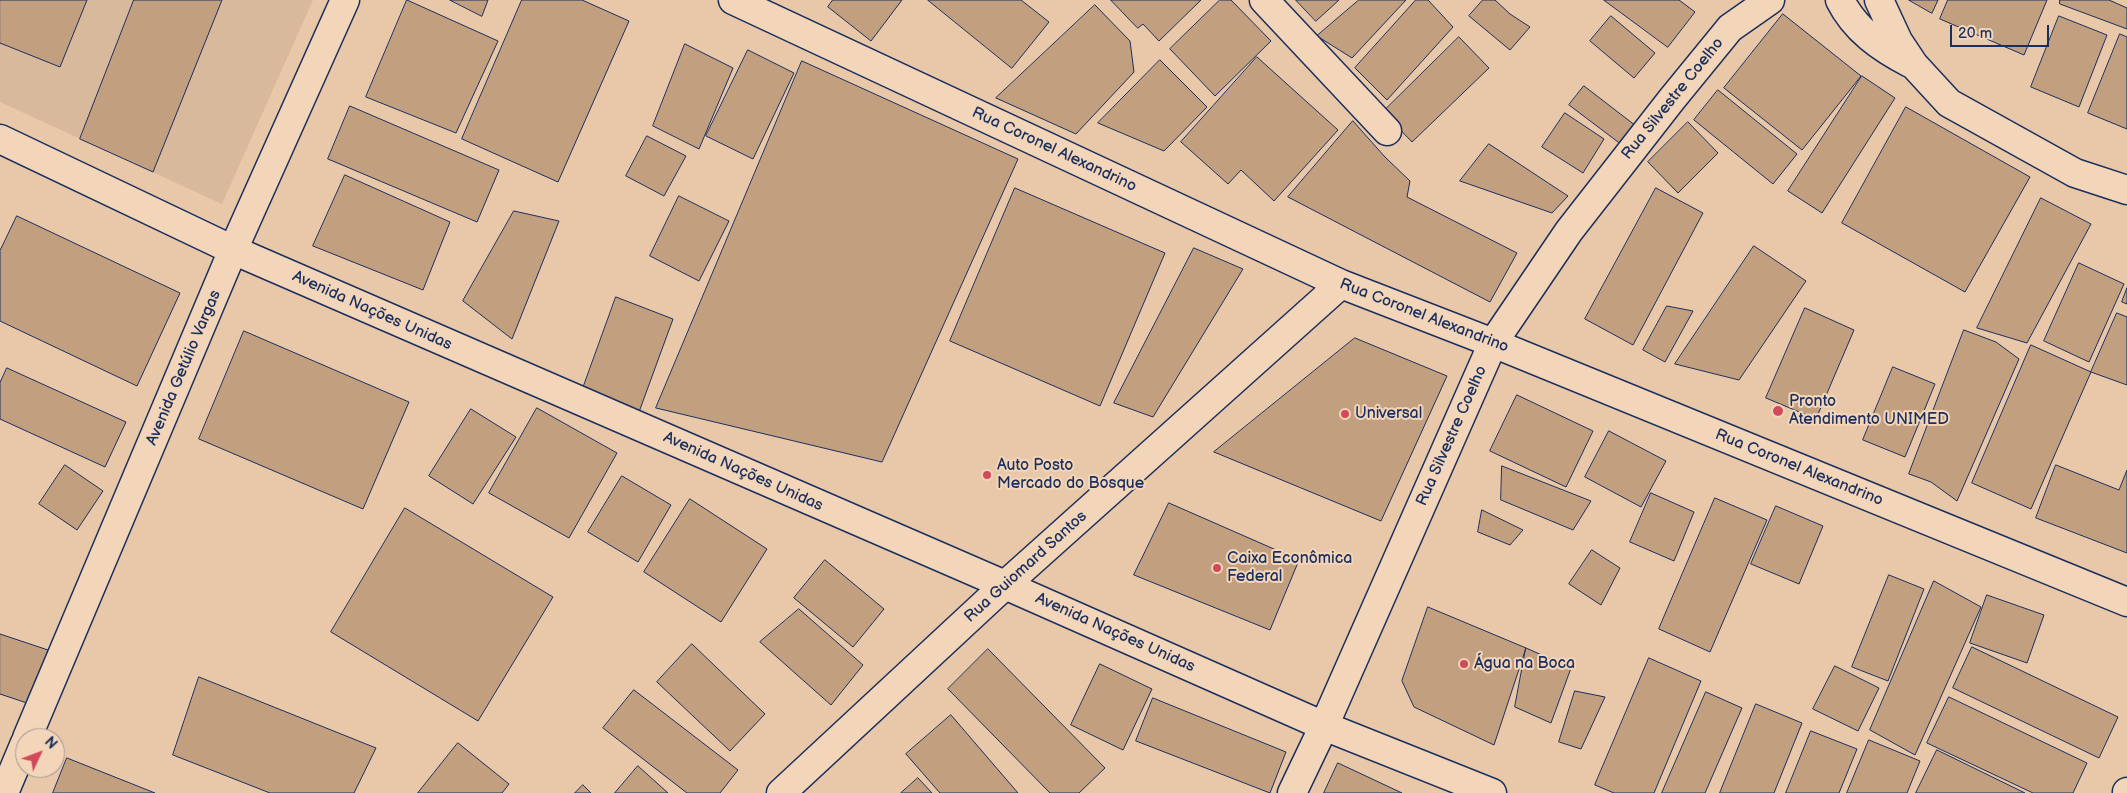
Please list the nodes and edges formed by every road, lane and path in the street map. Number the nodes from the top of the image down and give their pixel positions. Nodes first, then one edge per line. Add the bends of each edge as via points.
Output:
1 (346, 0) edge
2 (733, 0) edge
3 (1264, 0) edge
4 (1840, 0) edge
5 (1879, 0) edge
6 (1769, 1) edge
7 (1914, 65) junction
8 (1387, 130) dead end
9 (0, 139) edge
10 (2127, 190) edge
11 (233, 250) junction
12 (1341, 284) junction
13 (1493, 343) junction
14 (1005, 585) junction
15 (2127, 602) edge
16 (1324, 726) junction
17 (31, 728) edge
18 (15, 767) edge
19 (4, 793) edge
20 (781, 793) edge
21 (1292, 793) edge
22 (1492, 793) edge

1 - 11 street, Avenida Getúlio Vargas
2 - 12 street, Rua Coronel Alexandrino
3 - 8 street
4 - 7 street via 1848,16 1869,37
5 - 7 street
6 - 13 street, Rua Silvestre Coelho via 1730,28 1672,99 1569,231
7 - 10 street via 1949,103 2074,173
9 - 11 street, Avenida Nações Unidas
11 - 14 street, Avenida Nações Unidas
11 - 17 street, Avenida Getúlio Vargas
12 - 13 street, Rua Coronel Alexandrino
12 - 14 street, Rua Guiomard Santos
13 - 15 street, Rua Coronel Alexandrino
13 - 16 street, Rua Silvestre Coelho
14 - 16 street, Avenida Nações Unidas
14 - 20 street, Rua Guiomard Santos
16 - 21 street, Rua Silvestre Coelho
16 - 22 street, Avenida Nações Unidas
18 - 19 street

